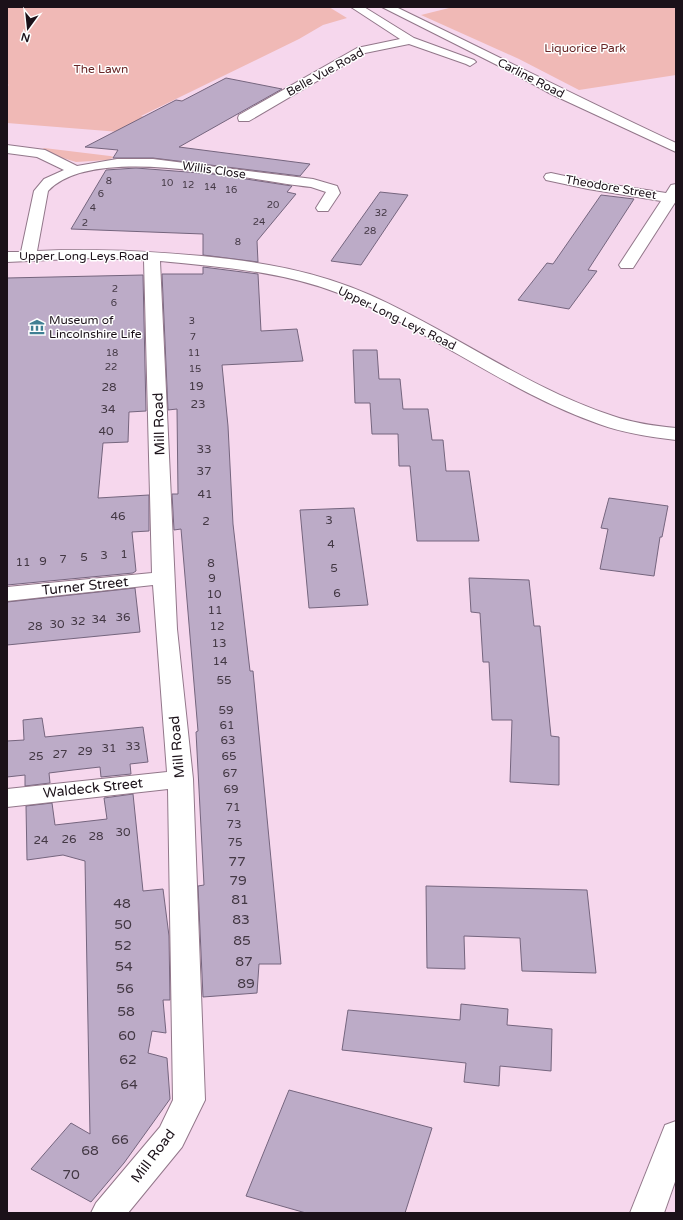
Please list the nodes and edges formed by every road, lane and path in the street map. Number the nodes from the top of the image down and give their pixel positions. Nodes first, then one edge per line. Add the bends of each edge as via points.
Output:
1 (356, 7) edge
2 (387, 7) edge
3 (410, 40) junction
4 (555, 92) junction
5 (244, 118) dead end
6 (7, 148) edge
7 (676, 148) edge
8 (74, 170) junction
9 (551, 177) dead end
10 (673, 193) edge
11 (323, 208) dead end
12 (28, 256) junction
13 (152, 256) junction
14 (7, 257) edge
15 (627, 265) dead end
16 (676, 434) edge
17 (163, 578) junction
18 (7, 594) edge
19 (180, 778) junction
20 (7, 798) edge
21 (676, 1135) edge
22 (108, 1213) edge
23 (647, 1213) edge

1 - 3 street
2 - 4 street, Carline Road via 514,68
3 - 4 street
3 - 5 street, Belle Vue Road via 361,50
4 - 7 street, Carline Road
6 - 8 street via 40,153
8 - 11 street, Willis Close via 116,162 151,162 314,183 332,189
8 - 12 street, Willis Close via 52,181 40,192
9 - 10 street, Theodore Street via 588,185
10 - 15 street
12 - 13 street, Upper Long Leys Road
12 - 14 street, Upper Long Leys Road
13 - 16 street, Upper Long Leys Road via 262,268 343,289 409,321 560,403 627,427
13 - 17 street, Mill Road
17 - 18 street, Turner Street
17 - 19 street, Mill Road
19 - 20 street, Waldeck Street
19 - 22 street, Mill Road via 189,1100 170,1137
21 - 23 street

